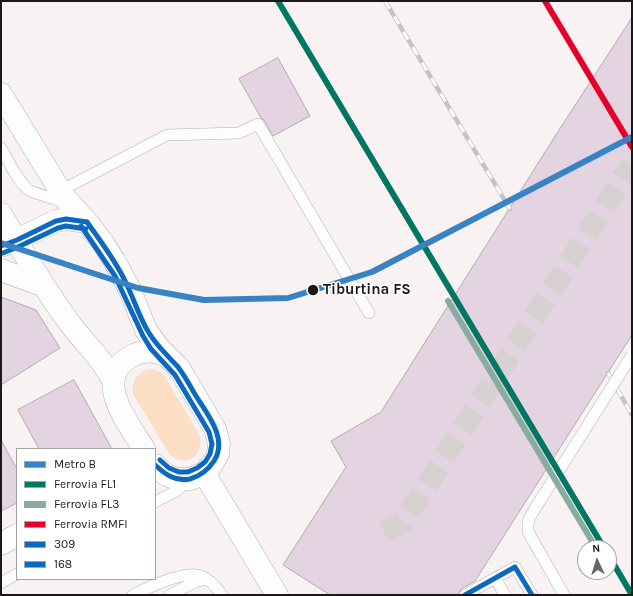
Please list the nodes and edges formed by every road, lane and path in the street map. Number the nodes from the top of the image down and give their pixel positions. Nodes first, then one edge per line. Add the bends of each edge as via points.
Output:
1 (1, 94) edge
2 (1, 148) edge
3 (65, 197) junction
4 (1, 214) edge
5 (86, 222) junction
6 (9, 243) edge
7 (1, 270) edge
8 (44, 286) junction
9 (369, 313) dead end
10 (632, 355) edge
11 (166, 356) junction
12 (113, 381) junction
13 (143, 448) edge
14 (156, 467) edge
15 (198, 476) junction
16 (156, 501) edge
17 (16, 536) edge
18 (1, 544) edge
19 (16, 575) edge
20 (495, 578) junction
21 (207, 579) junction
22 (1, 583) edge
23 (480, 591) edge
24 (133, 595) edge
25 (170, 595) edge
26 (222, 595) edge
27 (277, 595) edge
28 (465, 595) edge
29 (505, 595) edge
30 (532, 595) edge
31 (564, 595) edge

1 - 3 street
2 - 3 lane via 13,170 28,189 38,194
3 - 5 street
3 - 9 lane via 167,135 239,133 258,124
4 - 6 street
5 - 6 street via 61,219
5 - 11 street via 115,262 130,290 146,330
6 - 8 street
7 - 8 street
8 - 12 street via 72,326 102,361
10 - 31 lane, bridge via 529,518 528,531
11 - 12 street via 152,351 134,355 121,365
11 - 15 street via 184,375 217,434 219,444 216,459
12 - 13 street via 119,407
14 - 15 street via 171,478 184,480
15 - 16 lane
15 - 27 street
17 - 18 street
19 - 22 lane
20 - 23 lane
20 - 29 lane
20 - 30 lane via 515,567
21 - 24 lane via 189,575
21 - 25 lane via 197,581
21 - 26 lane
23 - 28 lane

